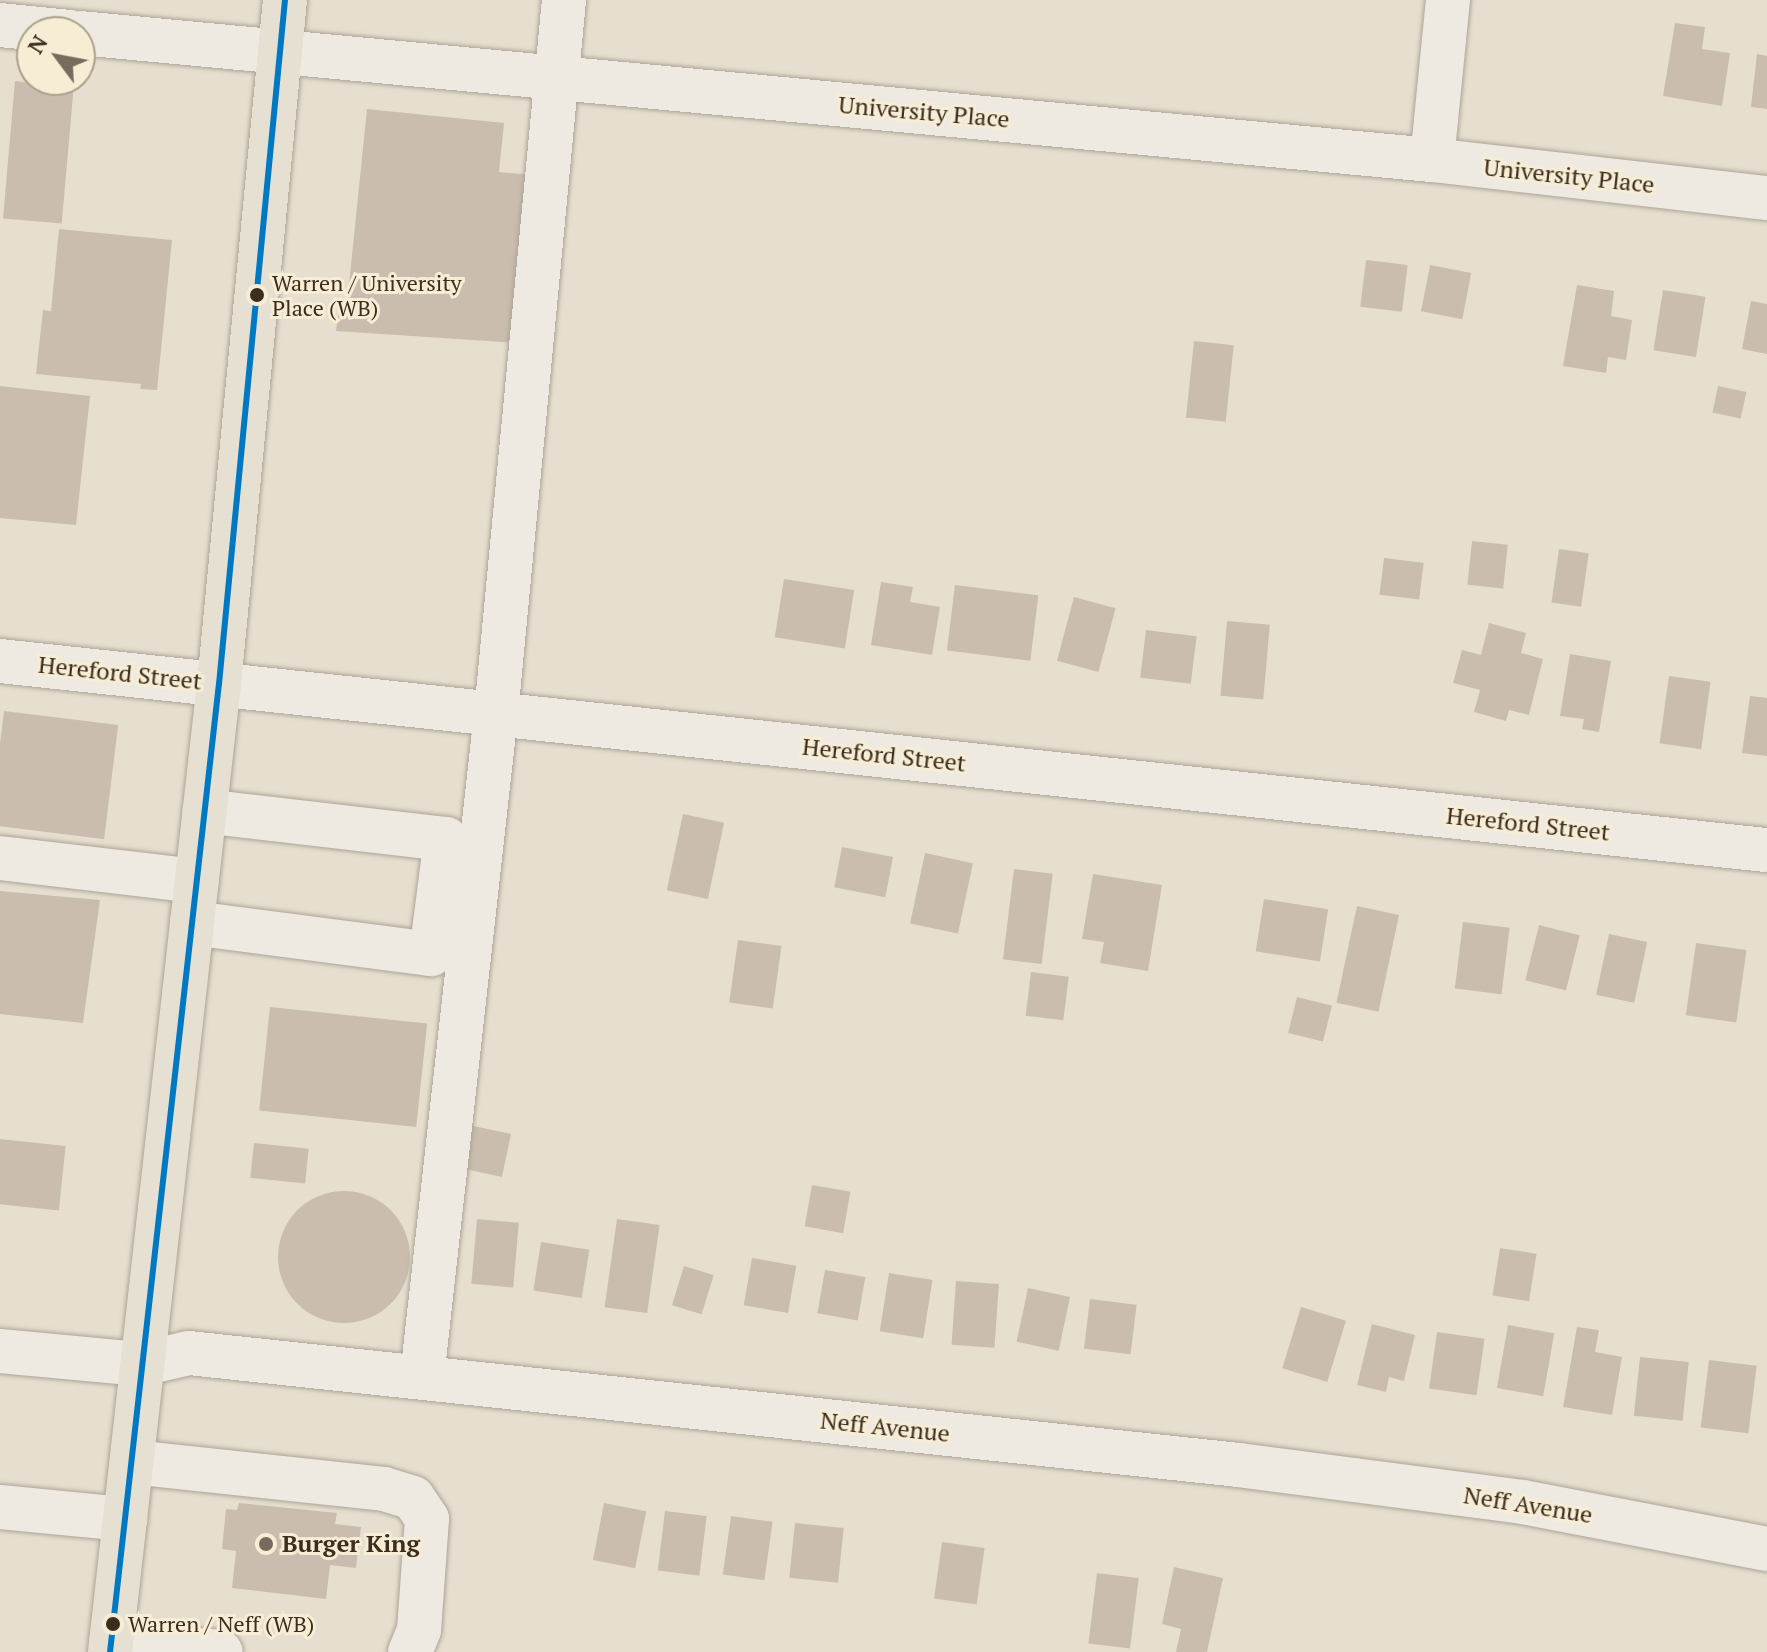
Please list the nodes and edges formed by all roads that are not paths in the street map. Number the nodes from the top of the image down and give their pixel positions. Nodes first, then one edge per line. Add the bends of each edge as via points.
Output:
1 (285, 0) edge
2 (564, 0) edge
3 (1448, 0) edge
4 (96, 35) edge
5 (280, 54) junction
6 (557, 77) junction
7 (1432, 160) junction
8 (1767, 198) edge
9 (0, 661) edge
10 (219, 684) junction
11 (496, 714) junction
12 (205, 811) junction
13 (1767, 850) edge
14 (0, 858) edge
15 (197, 881) junction
16 (192, 923) junction
17 (0, 1351) edge
18 (141, 1364) junction
19 (422, 1377) junction
20 (132, 1462) junction
21 (0, 1507) edge
22 (125, 1519) junction
23 (1767, 1549) edge
24 (110, 1647) edge
25 (221, 1652) edge
26 (410, 1652) edge

1 - 5 main road
2 - 6 street
3 - 7 street
4 - 5 street, University Place
5 - 6 street, University Place
5 - 10 main road
6 - 7 street, University Place
6 - 11 street
7 - 8 street, University Place
9 - 10 street, Hereford Street
10 - 11 street, Hereford Street
10 - 12 main road
11 - 13 street, Hereford Street
11 - 19 street
12 - 15 main road
12 - 16 street via 446,839 431,954
14 - 15 street
15 - 16 main road
16 - 18 main road
17 - 18 street, Neff Avenue
18 - 19 street, Neff Avenue via 189,1353
18 - 20 main road
19 - 23 street, Neff Avenue via 1238,1465 1523,1502
20 - 22 main road
20 - 26 street via 384,1489 413,1498 427,1519 419,1630
21 - 22 street
22 - 24 main road
24 - 25 street

